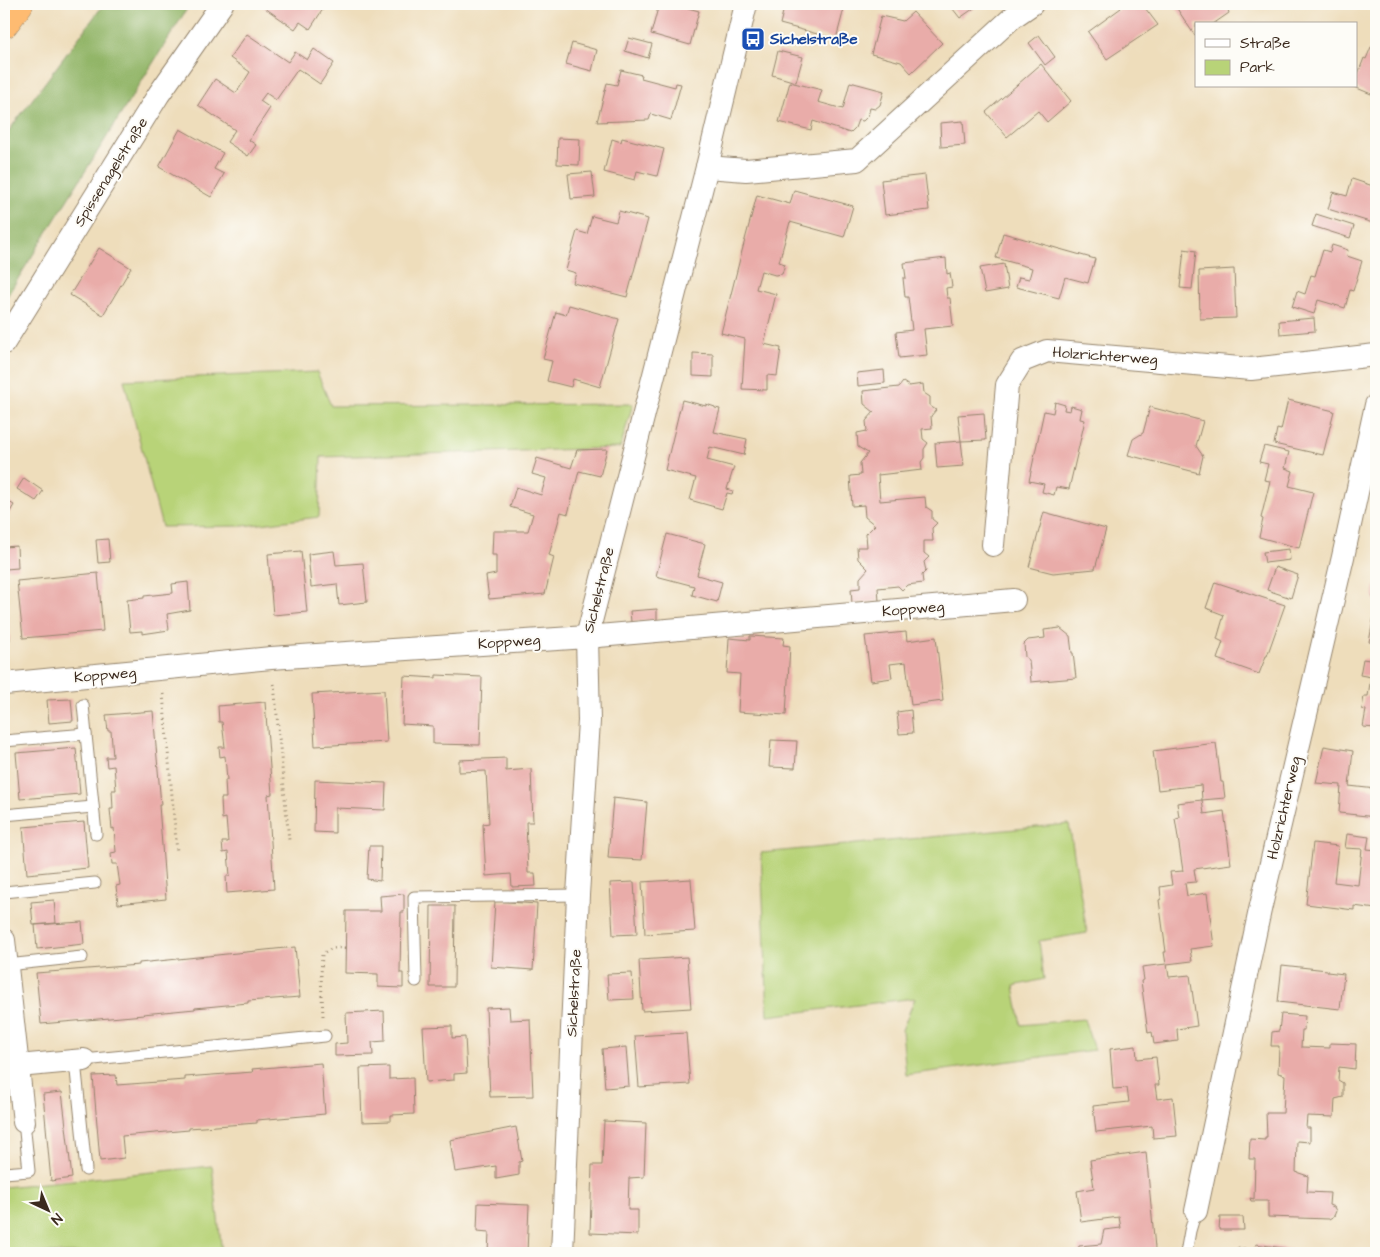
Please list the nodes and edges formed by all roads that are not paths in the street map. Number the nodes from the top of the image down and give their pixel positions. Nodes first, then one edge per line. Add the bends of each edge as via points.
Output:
1 (19, 4) edge
2 (222, 4) edge
3 (746, 4) edge
4 (1032, 4) edge
5 (4, 24) edge
6 (707, 167) junction
7 (4, 343) edge
8 (1376, 355) edge
9 (1376, 405) edge
10 (993, 545) dead end
11 (1014, 600) dead end
12 (587, 637) junction
13 (4, 684) edge
14 (83, 705) dead end
15 (86, 734) junction
16 (4, 741) edge
17 (93, 808) junction
18 (4, 815) edge
19 (96, 834) dead end
20 (95, 883) dead end
21 (4, 892) edge
22 (578, 895) junction
23 (4, 940) edge
24 (82, 957) dead end
25 (6, 966) junction
26 (416, 980) dead end
27 (324, 1036) road end
28 (80, 1060) junction
29 (18, 1066) junction
30 (24, 1122) joint
31 (86, 1170) dead end
32 (4, 1173) edge
33 (1196, 1211) joint
34 (562, 1253) edge
35 (1186, 1253) edge

1 - 5 highway
2 - 7 street, Spissenagelstraße via 159,94
3 - 6 street, Sichelstraße
4 - 6 street via 1013,17 857,160 746,170
6 - 12 street, Sichelstraße
8 - 10 street, Holzrichterweg via 1251,368 1047,351 1022,361 1008,385
9 - 33 street, Holzrichterweg via 1260,910
11 - 12 street, Koppweg
12 - 13 street, Koppweg via 271,658
12 - 22 street, Sichelstraße via 589,721
14 - 15 lane
15 - 16 lane
15 - 17 lane
17 - 18 lane
17 - 19 lane
20 - 21 lane
22 - 26 lane via 414,897
22 - 34 street, Sichelstraße
23 - 25 street
24 - 25 lane
25 - 29 street
27 - 28 lane
28 - 29 street
28 - 31 lane
29 - 30 street
30 - 32 lane via 29,1171
33 - 35 lane

